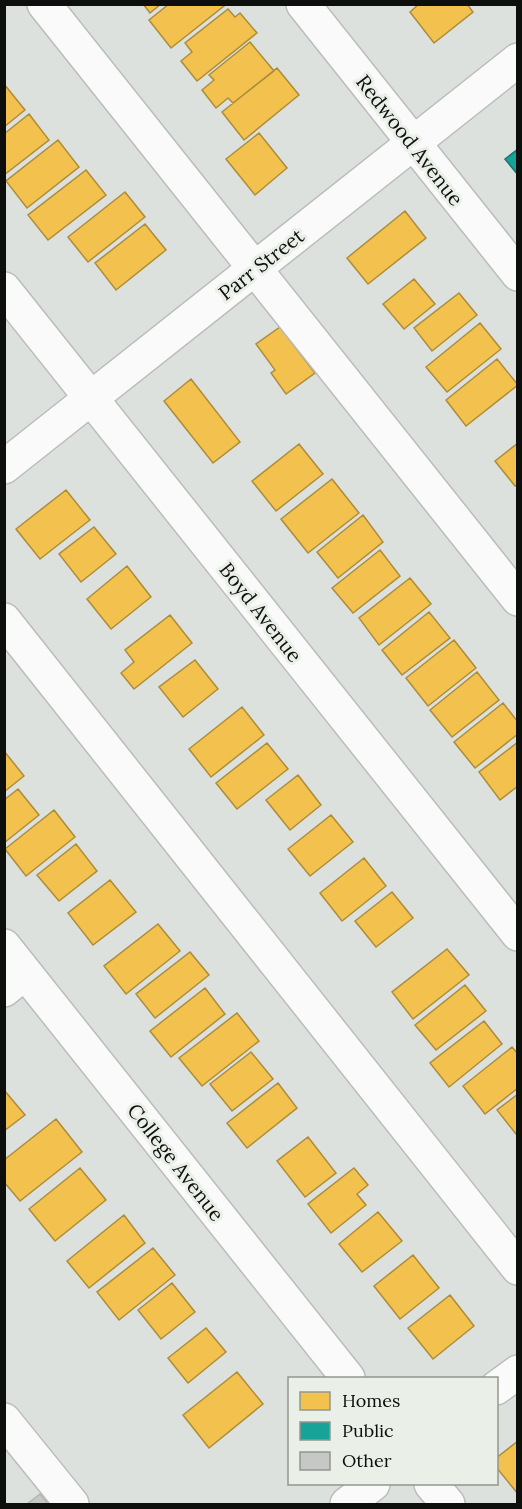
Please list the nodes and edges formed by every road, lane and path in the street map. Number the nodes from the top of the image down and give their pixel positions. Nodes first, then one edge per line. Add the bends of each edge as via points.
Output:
1 (44, 4) edge
2 (303, 4) edge
3 (518, 60) edge
4 (412, 143) junction
5 (255, 269) junction
6 (518, 274) edge
7 (4, 289) edge
8 (91, 399) junction
9 (4, 467) edge
10 (518, 599) edge
11 (4, 620) edge
12 (518, 934) edge
13 (4, 946) edge
14 (15, 981) edge
15 (518, 1268) edge
16 (518, 1372) edge
17 (347, 1377) edge
18 (498, 1387) edge
19 (4, 1419) edge
20 (373, 1485) edge
21 (432, 1485) edge
22 (72, 1504) edge
23 (347, 1504) edge
24 (448, 1504) edge

1 - 5 street
2 - 4 street, Redwood Avenue
3 - 4 street, Parr Street
4 - 5 street, Parr Street
4 - 6 street, Redwood Avenue
5 - 8 street, Parr Street
5 - 10 street
7 - 8 street, Boyd Avenue
8 - 9 street, Parr Street
8 - 12 street, Boyd Avenue
11 - 15 street
13 - 14 street, College Avenue
14 - 17 street, College Avenue
16 - 18 street
19 - 22 street
20 - 23 street
21 - 24 street

